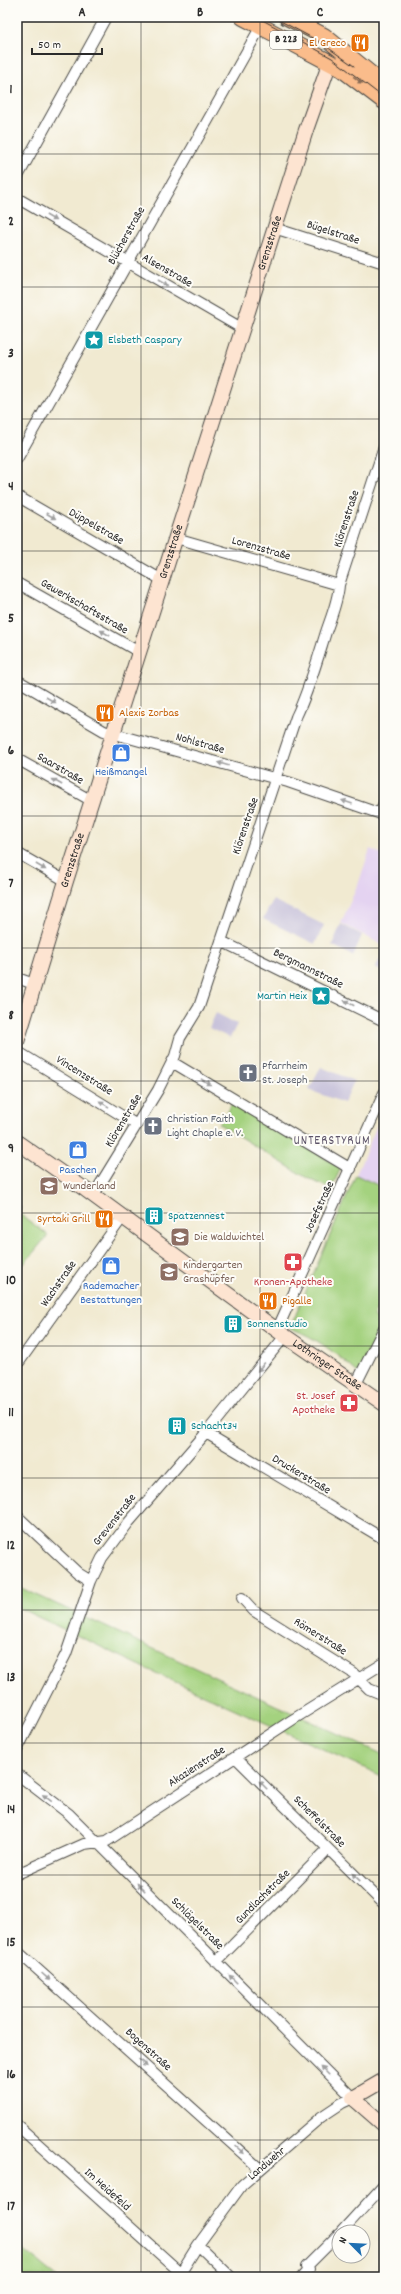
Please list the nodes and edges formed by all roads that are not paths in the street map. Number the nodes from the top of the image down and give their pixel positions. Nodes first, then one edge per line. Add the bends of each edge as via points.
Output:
1 (106, 17) edge
2 (243, 17) edge
3 (287, 17) edge
4 (257, 32) junction
5 (339, 48) junction
6 (330, 62) junction
7 (384, 85) edge
8 (384, 101) edge
9 (17, 178) edge
10 (17, 198) edge
11 (274, 228) junction
12 (128, 262) junction
13 (384, 263) edge
14 (243, 329) junction
15 (384, 447) edge
16 (17, 459) edge
17 (17, 496) edge
18 (176, 538) junction
19 (162, 580) junction
20 (17, 583) edge
21 (339, 585) junction
22 (139, 652) junction
23 (17, 680) edge
24 (114, 732) junction
25 (17, 759) edge
26 (276, 779) junction
27 (92, 801) junction
28 (384, 803) edge
29 (382, 814) edge
30 (17, 853) edge
31 (66, 881) junction
32 (221, 941) junction
33 (17, 978) edge
34 (34, 984) junction
35 (384, 1021) edge
36 (17, 1042) edge
37 (17, 1051) edge
38 (172, 1062) junction
39 (384, 1093) edge
40 (137, 1124) junction
41 (17, 1142) edge
42 (351, 1168) junction
43 (93, 1196) junction
44 (122, 1218) junction
45 (384, 1328) edge
46 (281, 1333) junction
47 (17, 1365) edge
48 (356, 1384) junction
49 (384, 1404) edge
50 (206, 1433) junction
51 (17, 1516) edge
52 (384, 1539) edge
53 (90, 1581) junction
54 (242, 1598) dead end
55 (384, 1664) edge
56 (360, 1679) junction
57 (384, 1695) edge
58 (17, 1750) edge
59 (236, 1758) junction
60 (17, 1774) edge
61 (97, 1842) junction
62 (328, 1849) junction
63 (17, 1874) edge
64 (384, 1904) edge
65 (17, 1951) edge
66 (216, 1962) junction
67 (384, 2080) edge
68 (353, 2098) junction
69 (17, 2125) edge
70 (384, 2125) edge
71 (260, 2169) junction
72 (384, 2185) edge
73 (348, 2224) edge
74 (331, 2242) edge
75 (198, 2245) junction
76 (179, 2275) edge
77 (231, 2277) edge
78 (302, 2277) edge

1 - 9 street
2 - 4 main road, B 223
3 - 5 main road, B 223 via 324,36
4 - 6 main road, B 223
4 - 12 street, Blücherstraße
5 - 6 main road
5 - 7 main road, B 223
6 -> 8 main road, B 223
6 - 11 street, Grenzstraße
10 -> 12 street, Alsenstraße
11 - 13 street, Bügelstraße
11 - 14 street, Grenzstraße
12 -> 14 street, Alsenstraße
12 - 16 street, Blücherstraße
14 - 18 street, Grenzstraße
15 - 21 street, Klörenstraße
17 -> 19 street, Düppelstraße
18 - 19 street, Grenzstraße
18 - 21 street, Lorenzstraße
19 - 22 street, Grenzstraße
22 -> 20 street, Gewerkschaftsstraße
21 - 26 street, Klörenstraße
22 - 24 street, Grenzstraße
23 -> 24 street, Nohlstraße via 104,731
26 -> 24 street, Nohlstraße
24 - 27 street, Grenzstraße
27 -> 25 street, Saarstraße
29 -> 26 street, Nohlstraße
26 - 32 street, Klörenstraße
27 - 31 street, Grenzstraße
28 - 29 street
30 -> 31 street
31 - 34 street, Grenzstraße
35 -> 32 street, Bergmannstraße
32 - 38 street, Klörenstraße via 199,1007 180,1038
33 - 34 street
34 - 36 street, Grenzstraße
40 -> 37 street, Vincenzstraße
38 - 40 street, Klörenstraße
38 -> 42 street
39 - 42 street, Josefstraße
40 - 43 street, Klörenstraße
41 - 43 street, Lothringer Straße
42 - 46 street, Josefstraße
43 - 44 street, Lothringer Straße
44 - 46 street, Lothringer Straße
44 - 47 street, Wachstraße
45 - 48 street
46 - 48 street, Lothringer Straße
46 -> 50 street, Grevenstraße
48 - 49 street, Lothringer Straße
50 - 52 street, Druckerstraße
50 - 53 street, Grevenstraße via 118,1534 96,1567
51 - 53 street via 78,1573
53 - 58 street, Grevenstraße via 66,1654
54 - 56 street, Römerstraße via 254,1611
55 - 56 street, Akazienstraße
56 - 57 street, Römerstraße via 369,1689
56 - 59 street, Akazienstraße via 298,1716
59 - 61 street, Akazienstraße via 107,1841
62 -> 59 street, Scheffelstraße
61 -> 60 street, Schlägelstraße via 69,1814
61 - 63 street, Akazienstraße via 84,1844
66 -> 61 street, Schlägelstraße
64 -> 62 street, Scheffelstraße
62 - 66 street, Gundlachstraße
65 -> 71 street, Bogenstraße
68 -> 66 street, Schlägelstraße
67 - 68 street, Landwehr
68 - 70 street
68 - 71 street, Landwehr via 321,2118
69 - 76 street, Im Heidefeld
71 - 75 street, Landwehr via 235,2192
72 - 73 street
74 - 78 street via 306,2267 309,2270
75 - 76 street, Landwehr
75 - 77 street

